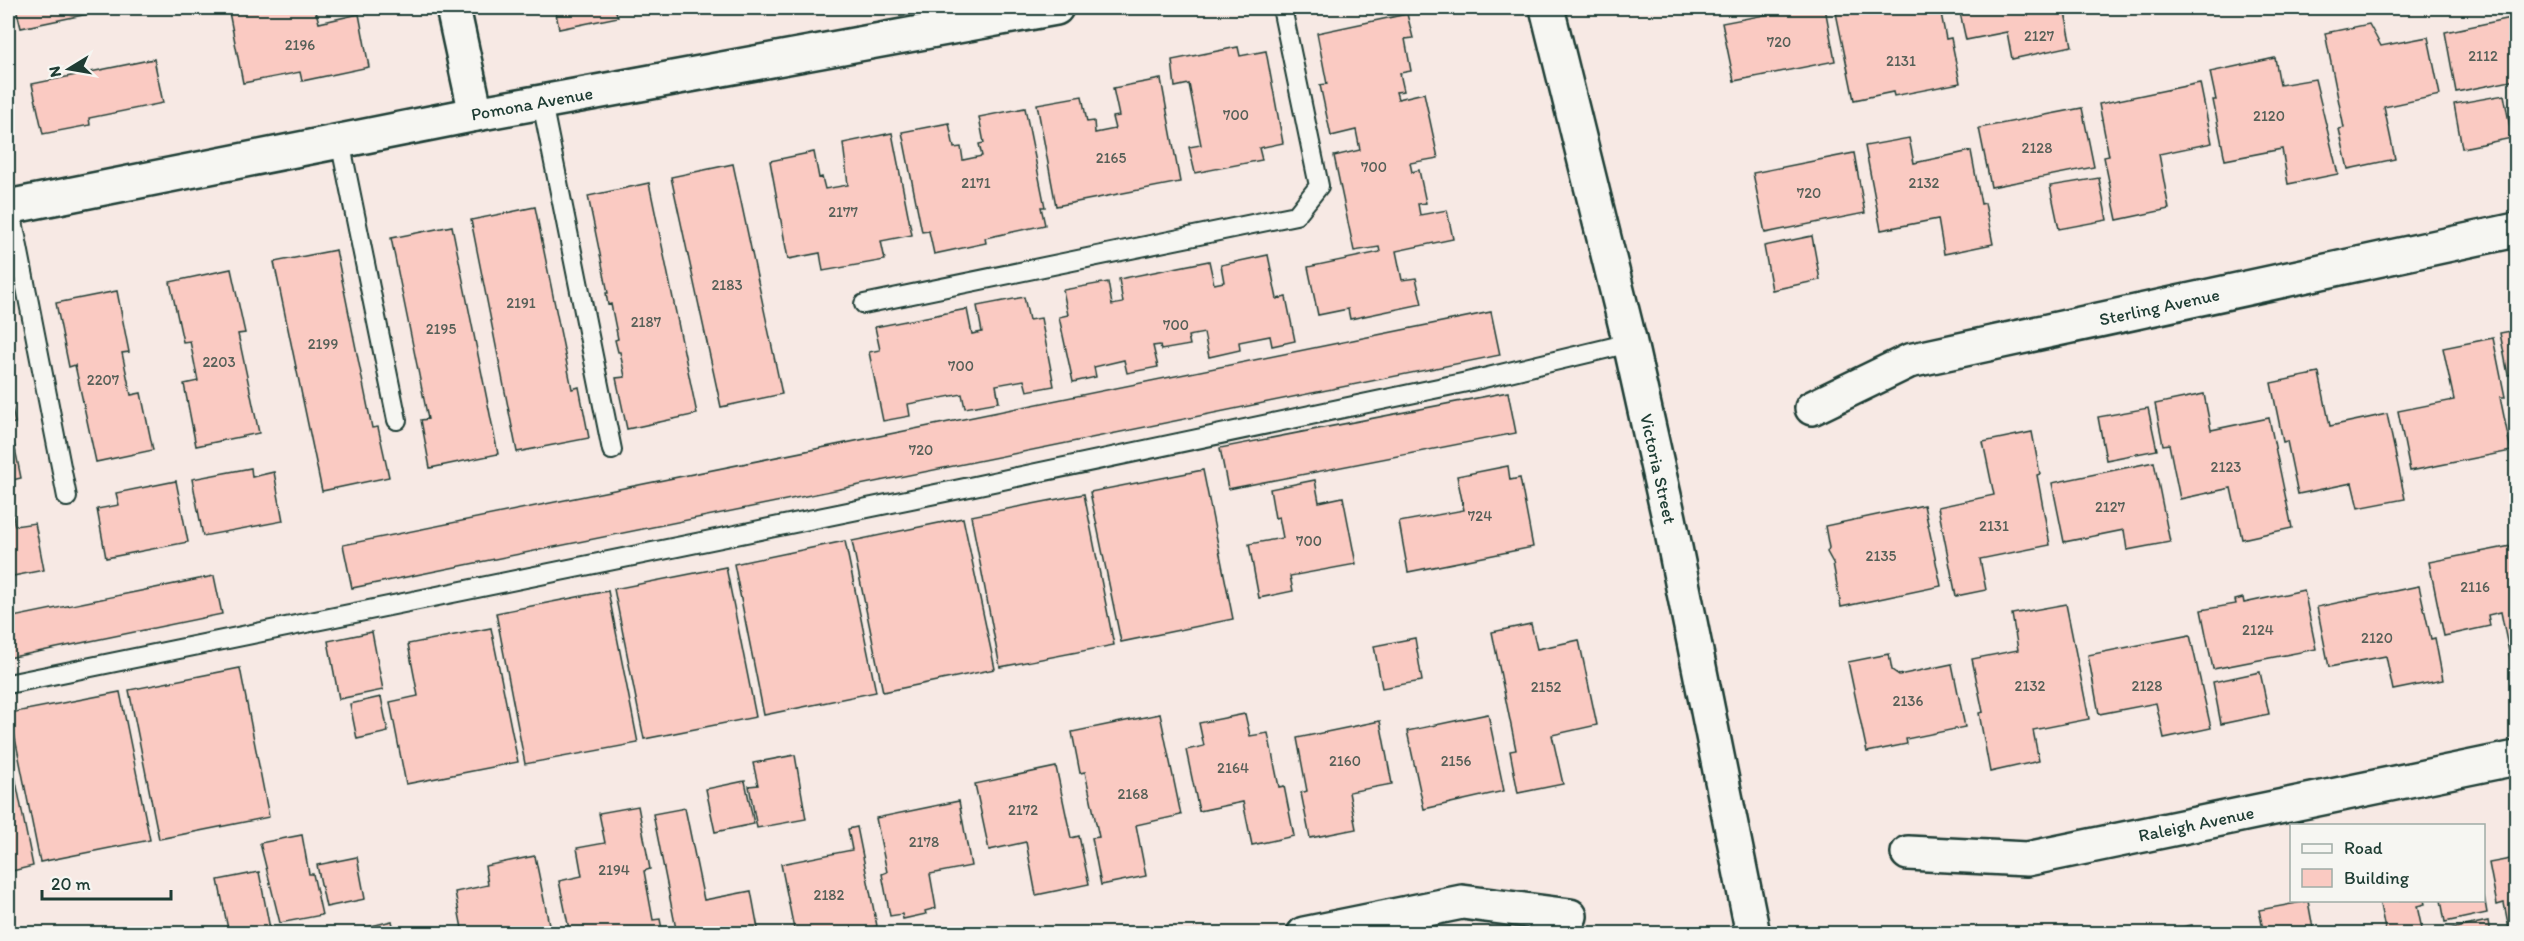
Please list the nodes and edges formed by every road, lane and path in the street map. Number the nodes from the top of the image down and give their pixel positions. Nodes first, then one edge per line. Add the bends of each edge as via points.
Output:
1 (453, 8) edge
2 (1056, 8) edge
3 (1282, 8) edge
4 (1547, 8) edge
5 (1007, 13) edge
6 (542, 103) junction
7 (476, 114) junction
8 (340, 141) junction
9 (9, 207) edge
10 (2517, 230) edge
11 (864, 304) dead end
12 (1630, 344) junction
13 (1812, 408) dead end
14 (397, 420) dead end
15 (612, 450) dead end
16 (67, 497) dead end
17 (8, 684) edge
18 (2517, 758) edge
19 (1908, 853) dead end
20 (1570, 916) dead end
21 (1305, 933) edge
22 (1753, 933) edge

1 - 7 street
2 - 5 street, Pomona Avenue
3 - 11 lane via 1319,186 1296,215
4 - 12 street, Victoria Street
5 - 6 street, Pomona Avenue
6 - 7 street, Pomona Avenue
6 - 15 lane
7 - 8 street, Pomona Avenue
8 - 9 street, Pomona Avenue
8 - 14 lane
9 - 16 lane
10 - 13 street, Sterling Avenue via 1909,361
12 - 17 lane via 972,487
12 - 22 street, Victoria Street
18 - 19 street, Raleigh Avenue via 2027,859
20 - 21 street via 1462,902

